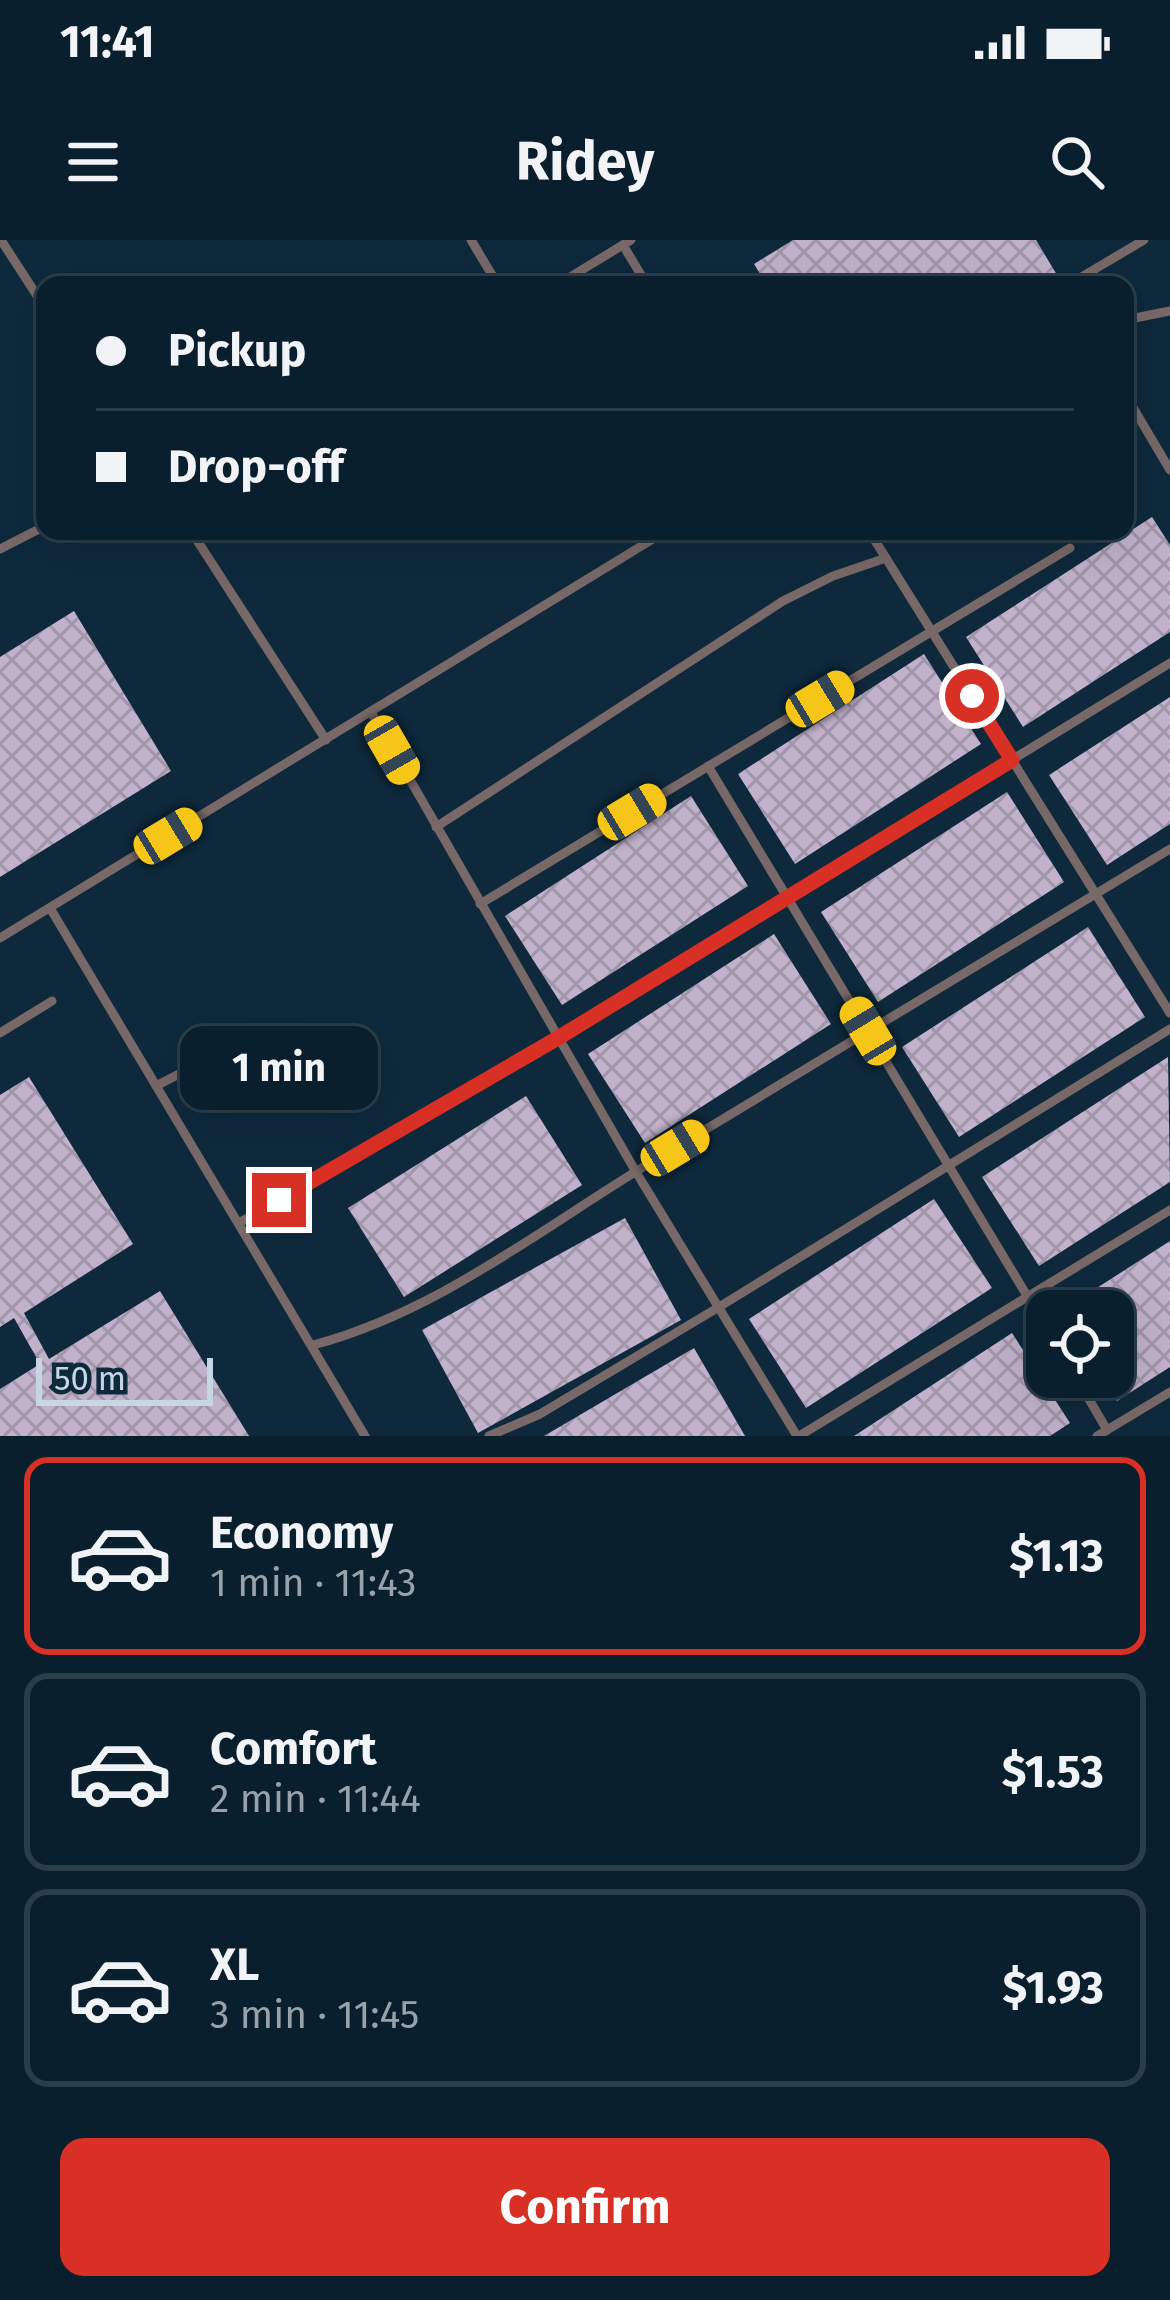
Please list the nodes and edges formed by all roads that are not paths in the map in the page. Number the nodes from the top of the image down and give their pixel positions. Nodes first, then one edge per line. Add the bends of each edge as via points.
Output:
1 (1, 240) edge
2 (471, 240) edge
3 (1144, 240) edge
4 (627, 243) edge
5 (493, 276) edge
6 (572, 276) edge
7 (643, 276) edge
8 (1083, 276) edge
9 (36, 294) edge
10 (1170, 311) edge
11 (1134, 318) edge
12 (1134, 409) edge
13 (1170, 470) edge
14 (36, 531) edge
15 (197, 540) edge
16 (640, 540) edge
17 (875, 540) edge
18 (1070, 548) dead end
19 (0, 549) edge
20 (886, 558) junction
21 (932, 631) junction
22 (1170, 663) edge
23 (371, 712) junction
24 (326, 740) junction
25 (1012, 760) junction
26 (708, 766) junction
27 (436, 826) junction
28 (1170, 849) edge
29 (1096, 894) junction
30 (787, 898) junction
31 (480, 904) junction
32 (50, 908) junction
33 (0, 938) edge
34 (52, 1001) dead end
35 (1170, 1013) edge
36 (1170, 1029) edge
37 (868, 1031) junction
38 (0, 1033) edge
39 (558, 1038) junction
40 (351, 1047) dead end
41 (156, 1085) junction
42 (949, 1166) junction
43 (636, 1172) junction
44 (1170, 1210) edge
45 (239, 1223) junction
46 (1037, 1290) edge
47 (1026, 1294) edge
48 (1026, 1297) edge
49 (718, 1307) junction
50 (313, 1346) junction
51 (1170, 1392) edge
52 (1086, 1398) edge
53 (1102, 1433) edge
54 (360, 1434) edge
55 (489, 1436) edge
56 (798, 1436) edge

1 - 9 lane
2 - 5 lane
3 - 8 lane
4 - 6 lane
4 - 7 lane
10 - 11 lane
12 - 13 lane
14 - 19 lane
15 - 24 lane
16 - 23 lane
17 - 20 lane
18 - 21 lane
20 - 21 lane
20 - 27 lane via 783,601
21 - 25 lane
21 - 26 lane
22 - 25 lane
23 - 24 lane
23 - 27 lane
24 - 32 lane
25 - 29 lane
25 - 30 lane
26 - 30 lane
26 - 31 lane
27 - 31 lane
28 - 29 lane
29 - 35 lane
29 - 37 lane
30 - 37 lane
30 - 39 lane
31 - 39 lane
32 - 33 lane
32 - 41 lane
34 - 38 lane
36 - 42 lane
37 - 42 lane
37 - 43 lane
39 - 43 lane
39 - 45 lane
40 - 41 lane via 298,1076 247,1039
41 - 45 lane
42 - 47 lane
42 - 49 lane
43 - 49 lane
43 - 50 lane via 437,1297
44 - 46 lane
45 - 50 lane
48 - 56 lane
49 - 55 lane
49 - 56 lane
50 - 54 lane
51 - 53 lane
52 - 53 lane

